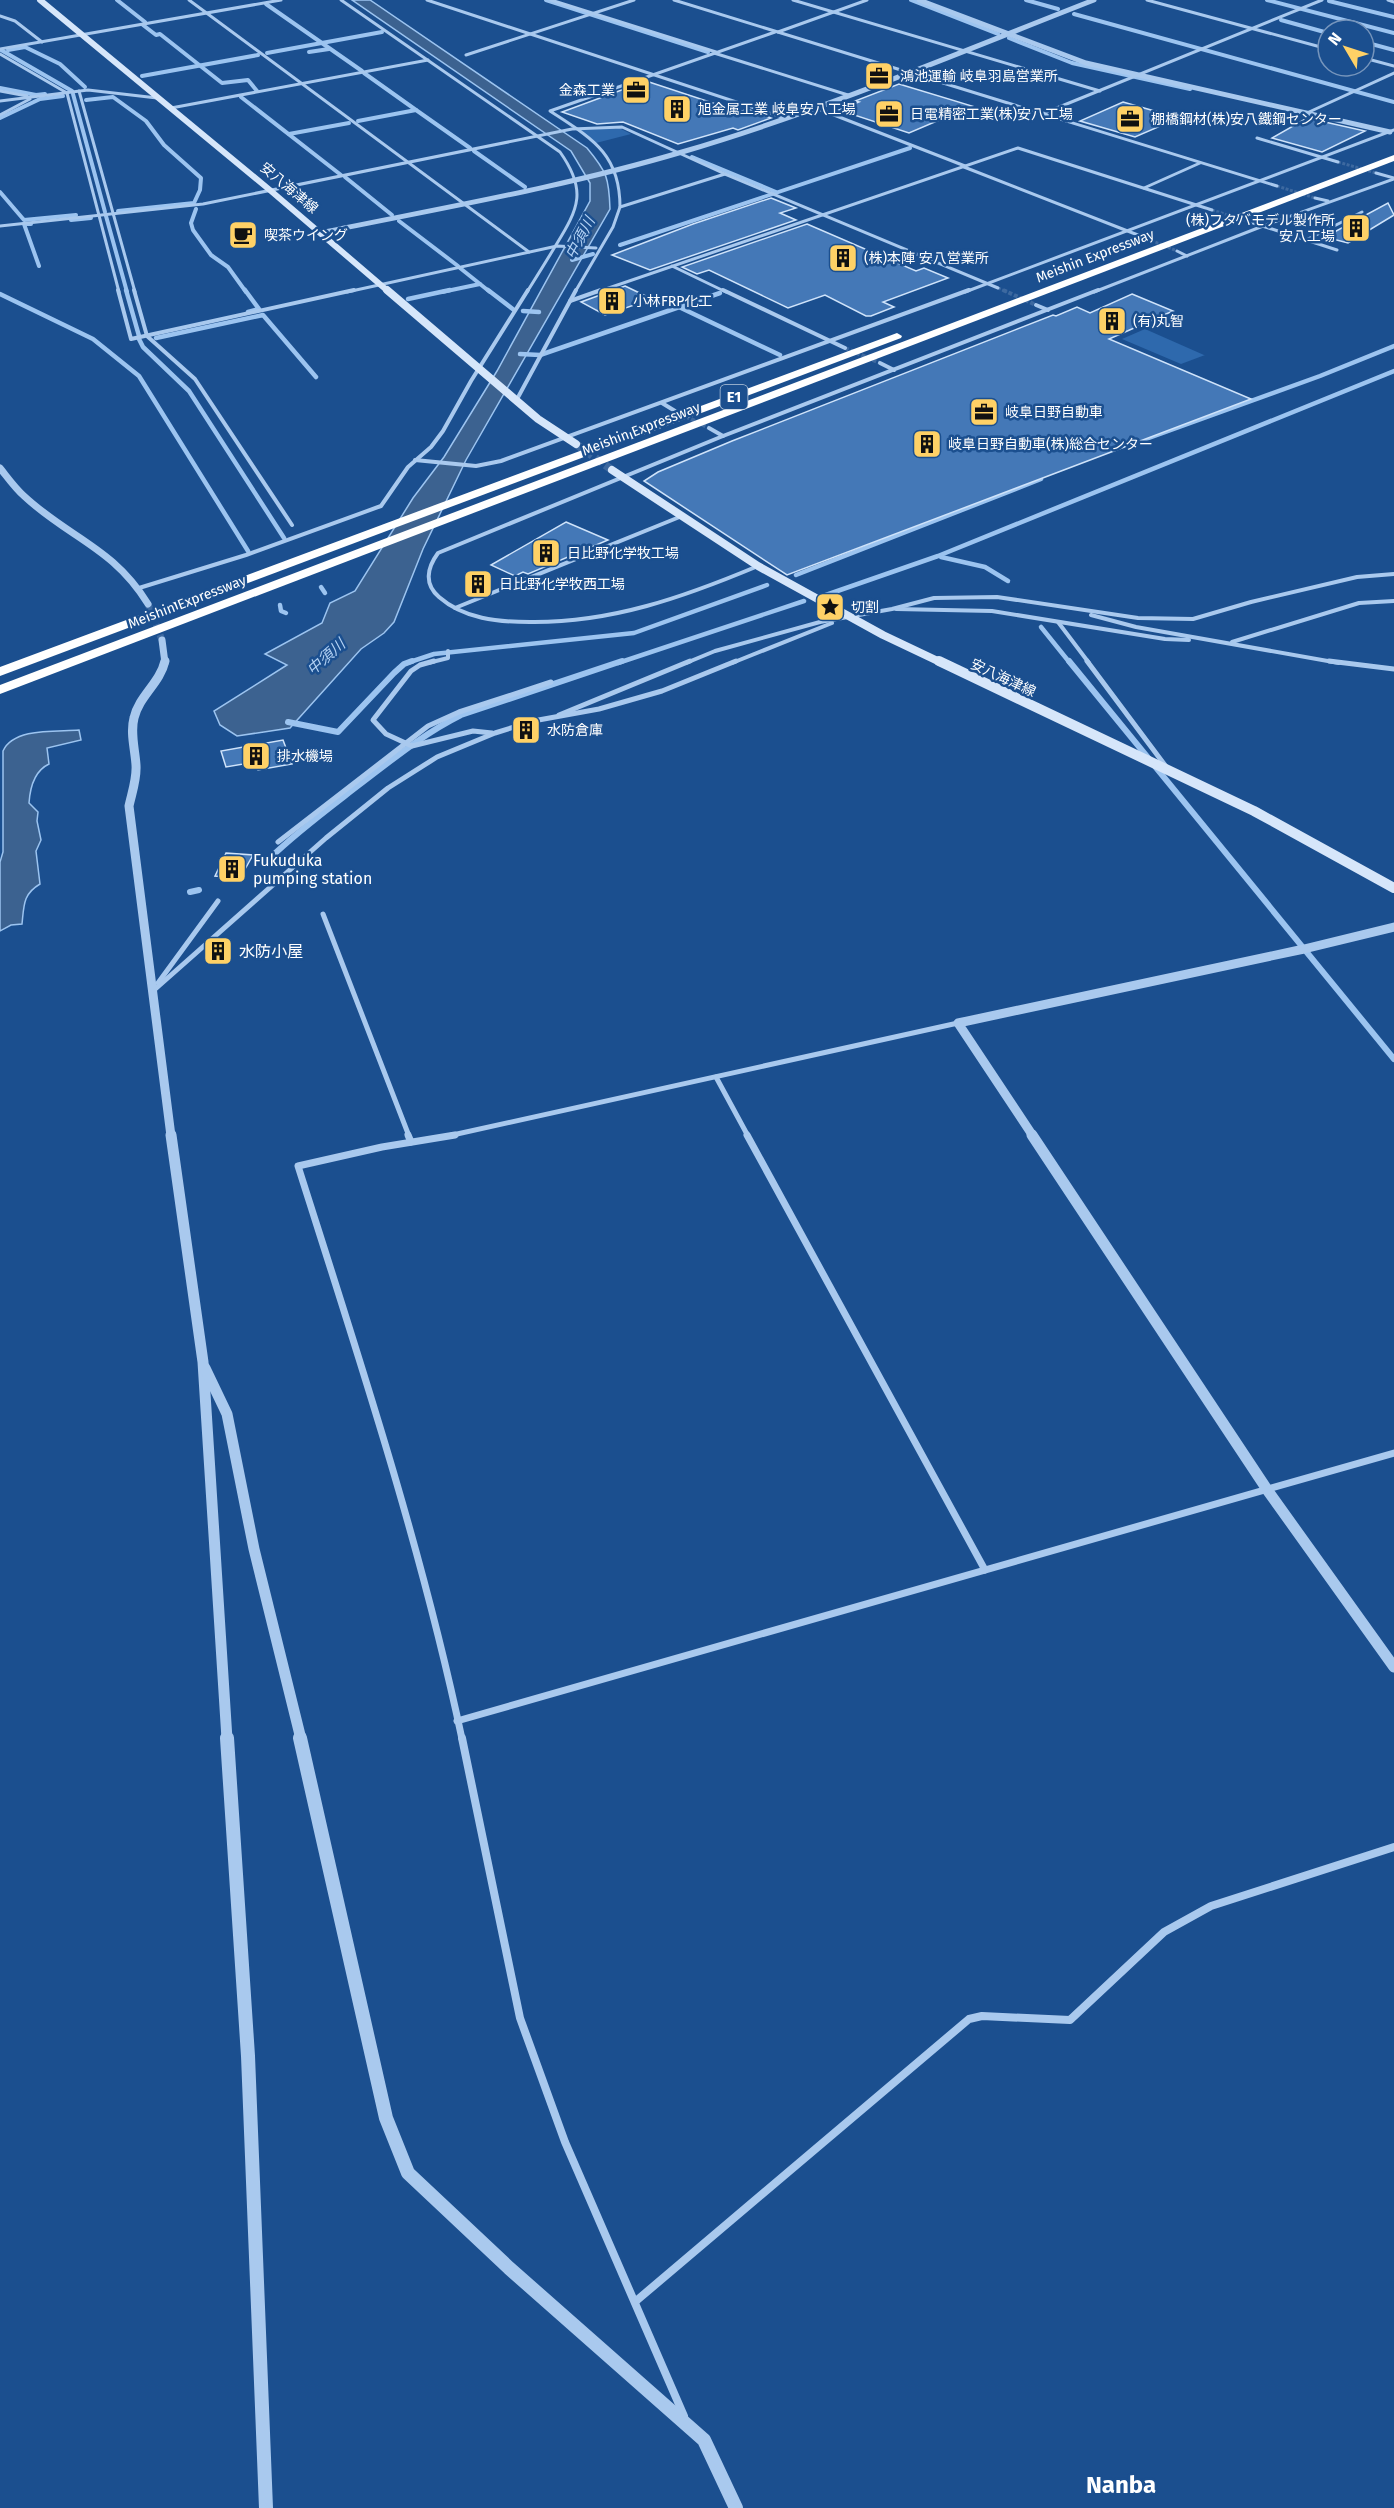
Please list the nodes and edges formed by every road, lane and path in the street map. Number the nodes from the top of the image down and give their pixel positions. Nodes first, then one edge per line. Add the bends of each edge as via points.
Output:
1 (40, 0) edge
2 (189, 0) edge
3 (281, 0) edge
4 (341, 0) edge
5 (426, 0) edge
6 (551, 0) edge
7 (634, 0) edge
8 (674, 0) edge
9 (793, 0) edge
10 (867, 0) edge
11 (919, 0) edge
12 (1094, 0) edge
13 (1147, 0) edge
14 (1322, 0) edge
15 (1388, 0) edge
16 (1394, 2) edge
17 (835, 12) junction
18 (207, 13) junction
19 (593, 13) junction
20 (0, 16) edge
21 (1254, 29) junction
22 (777, 32) junction
23 (81, 34) junction
24 (530, 34) junction
25 (1006, 34) junction
26 (42, 42) junction
27 (1316, 46) edge
28 (0, 49) edge
29 (963, 51) junction
30 (715, 53) junction
31 (0, 54) edge
32 (466, 55) dead end
33 (428, 60) junction
34 (1376, 61) edge
35 (1394, 66) edge
36 (906, 72) junction
37 (1394, 73) edge
38 (653, 75) junction
39 (1139, 76) junction
40 (302, 84) junction
41 (0, 91) edge
42 (79, 91) junction
43 (1100, 91) junction
44 (68, 93) junction
45 (848, 95) junction
46 (34, 98) junction
47 (157, 98) junction
48 (0, 101) edge
49 (171, 108) junction
50 (816, 108) junction
51 (1310, 112) junction
52 (0, 114) edge
53 (1042, 114) junction
54 (785, 118) junction
55 (574, 129) junction
56 (1391, 132) edge
57 (538, 136) junction
58 (1257, 138) dead end
59 (1394, 146) edge
60 (681, 152) junction
61 (1324, 157) junction
62 (1394, 159) edge
63 (1201, 162) junction
64 (1338, 162) tunnel mouth
65 (410, 163) junction
66 (964, 167) junction
67 (613, 170) junction
68 (1376, 173) tunnel mouth
69 (725, 174) junction
70 (577, 178) junction
71 (1394, 179) edge
72 (1261, 181) junction
73 (1276, 186) tunnel mouth
74 (1144, 188) junction
75 (271, 191) junction
76 (1315, 198) tunnel mouth
77 (463, 202) junction
78 (1328, 202) junction
79 (1197, 204) junction
80 (620, 207) junction
81 (1212, 210) tunnel mouth
82 (1362, 212) dead end
83 (113, 213) junction
84 (100, 215) junction
85 (824, 215) junction
86 (1250, 222) tunnel mouth
87 (0, 226) edge
88 (1263, 226) junction
89 (1129, 230) junction
90 (321, 233) junction
91 (1143, 237) tunnel mouth
92 (1306, 240) junction
93 (559, 245) junction
94 (596, 248) dead end
95 (1337, 249) dead end
96 (1177, 251) tunnel mouth
97 (529, 252) junction
98 (1188, 256) junction
99 (672, 266) junction
100 (986, 284) junction
101 (381, 285) junction
102 (998, 288) tunnel mouth
103 (570, 301) junction
104 (1036, 305) tunnel mouth
105 (1048, 310) junction
106 (147, 336) junction
107 (830, 341) junction
108 (845, 348) tunnel mouth
109 (880, 363) tunnel mouth
110 (894, 370) junction
111 (482, 371) junction
112 (513, 398) junction
113 (662, 403) junction
114 (675, 411) tunnel mouth
115 (709, 428) tunnel mouth
116 (723, 436) junction
117 (567, 438) junction
118 (576, 444) tunnel mouth
119 (415, 460) junction
120 (0, 468) edge
121 (612, 470) tunnel mouth
122 (624, 478) junction
123 (682, 516) junction
124 (292, 525) dead end
125 (758, 566) junction
126 (1394, 574) edge
127 (140, 588) junction
128 (1394, 601) edge
129 (148, 604) tunnel mouth
130 (455, 608) junction
131 (892, 609) junction
132 (1076, 610) junction
133 (849, 616) junction
134 (1058, 622) junction
135 (1210, 639) junction
136 (162, 640) tunnel mouth
137 (1228, 643) junction
138 (448, 651) dead end
139 (1394, 669) edge
140 (0, 672) edge
141 (550, 682) dead end
142 (0, 690) edge
143 (559, 715) junction
144 (495, 733) junction
145 (404, 744) junction
146 (1167, 768) junction
147 (278, 842) dead end
148 (1394, 888) edge
149 (218, 901) dead end
150 (323, 914) dead end
151 (1394, 927) edge
152 (153, 991) junction
153 (958, 1023) junction
154 (716, 1077) junction
155 (411, 1142) junction
156 (203, 1362) junction
157 (1394, 1453) edge
158 (1268, 1491) junction
159 (985, 1570) junction
160 (1394, 1666) edge
161 (458, 1720) junction
162 (1394, 1847) edge
163 (636, 2301) junction
164 (687, 2424) junction
165 (266, 2508) edge
166 (736, 2508) edge

1 - 23 main road, 安八海津線
2 - 18 street
3 - 18 street
4 - 33 street
5 - 24 street
6 - 19 street
7 - 19 street
8 - 22 street
9 - 17 street
10 - 17 street
11 - 25 street
12 - 25 street
13 - 21 street
14 - 21 street
15 - 16 street
17 - 22 street
17 - 29 street
18 - 23 street
18 - 40 street
19 - 24 street
19 - 30 street
20 - 26 street via 15,21
21 - 27 street
21 - 39 street
22 - 30 street
22 - 36 street
23 - 26 street
23 - 47 main road, 安八海津線
24 - 32 street
24 - 38 street
25 - 29 street
25 - 39 street via 1069,58
26 - 28 street
29 - 36 street
29 - 43 street
30 - 38 street
30 - 45 street
31 - 44 street
33 - 40 street
33 - 57 street
34 - 35 street
36 - 45 street
36 - 53 street
37 - 51 street
38 - 54 street
38 - 55 street via 550,111
39 - 43 street
39 - 51 street
40 - 49 street
40 - 65 street
41 - 46 street
42 - 44 street
42 - 47 street
42 - 83 street
43 - 53 street
44 - 46 street
44 - 84 street
45 - 50 street
46 - 48 street
46 - 52 street
47 - 49 main road, 安八海津線
49 - 75 main road, 安八海津線
50 - 54 street
50 - 66 street
51 - 56 street
53 - 63 street
54 - 60 street
55 - 57 street
55 - 60 street via 622,127
55 - 67 street via 604,153
56 - 61 street
57 - 65 street
57 - 70 street via 560,152
58 - 61 street
59 - 140 highway, Meishin Expressway / E1
60 - 67 street
60 - 69 street
61 - 64 street
61 - 72 street
62 - 142 highway, Meishin Expressway / E1
63 - 72 street
63 - 74 street
65 - 75 street
65 - 77 street
66 - 74 street via 1018,148
66 - 85 street
66 - 89 street
67 - 70 street
67 - 80 street via 618,177
68 - 71 street
69 - 80 street
69 - 85 street
70 - 77 street
70 - 93 street via 579,201 575,216
71 - 78 street
72 - 73 street
72 - 79 street
74 - 79 street
75 - 83 street via 203,204
75 - 90 main road, 安八海津線
76 - 78 street
77 - 90 street
77 - 97 street
78 - 88 street
79 - 81 street
79 - 89 street
80 - 103 street via 613,227
82 - 92 street
83 - 84 street
83 - 106 street
84 - 87 street
84 - 106 street via 131,339
85 - 99 street
85 - 100 street
86 - 88 street
88 - 92 street
88 - 98 street
89 - 91 street
89 - 100 street
90 - 101 main road, 安八海津線
92 - 95 street
93 - 94 street
93 - 97 street
93 - 111 street
96 - 98 street
97 - 101 street
98 - 105 street
99 - 103 street
99 - 107 street
100 - 102 street
100 - 107 street
101 - 106 street
101 - 111 main road, 安八海津線
103 - 112 street
104 - 105 street
105 - 110 street
106 - 124 street via 195,379
107 - 108 street
107 - 113 street
109 - 110 street
110 - 116 street
111 - 112 main road, 安八海津線
111 - 119 street via 444,431
112 - 117 main road, 安八海津線
113 - 114 street
113 - 117 street
115 - 116 street
116 - 122 street
117 - 118 main road, 安八海津線
117 - 119 street via 501,461 476,465
119 - 127 street via 381,506
120 - 127 street via 26,497 120,565
121 - 122 main road, 安八海津線
122 - 123 main road, 安八海津線
122 - 130 street via 438,553 429,564 429,586
123 - 125 main road, 安八海津線
123 - 130 street
125 - 130 street via 629,614 590,621 491,621 465,615
125 - 133 main road, 安八海津線
126 - 132 street via 1357,577 1193,619 1138,618
127 - 129 street
128 - 137 street via 1359,603
131 - 132 street via 934,598 969,596
131 - 133 street
131 - 134 street via 992,611
132 - 135 street via 1147,631
133 - 143 street via 715,651
133 - 143 street via 662,691 599,709
133 - 146 main road, 安八海津線 via 928,658
134 - 135 street via 1166,639
134 - 146 street
135 - 137 street
136 - 152 street via 167,653 163,672 136,710 132,724 136,774 129,806
137 - 139 street via 1338,664
138 - 145 street via 448,658 411,671 373,720 386,734
141 - 145 street via 459,712 428,726
143 - 144 street
144 - 145 street via 473,731 420,746
144 - 152 street via 437,757 388,788
145 - 147 street
146 - 148 main road, 安八海津線
149 - 152 street
150 - 155 street
151 - 153 street
152 - 156 street
153 - 154 street
153 - 158 street
154 - 155 street
154 - 159 street
155 - 161 street via 298,1166 399,1491
156 - 164 street via 227,1414 254,1549 314,1793 386,2118 408,2173 509,2268
156 - 165 street via 248,2056
157 - 158 street
158 - 159 street
158 - 160 street
159 - 161 street
161 - 163 street via 520,2018 565,2142
162 - 163 street via 1211,1906 1164,1932 1070,2020 982,2016 969,2019
163 - 164 street
164 - 166 street via 704,2440

